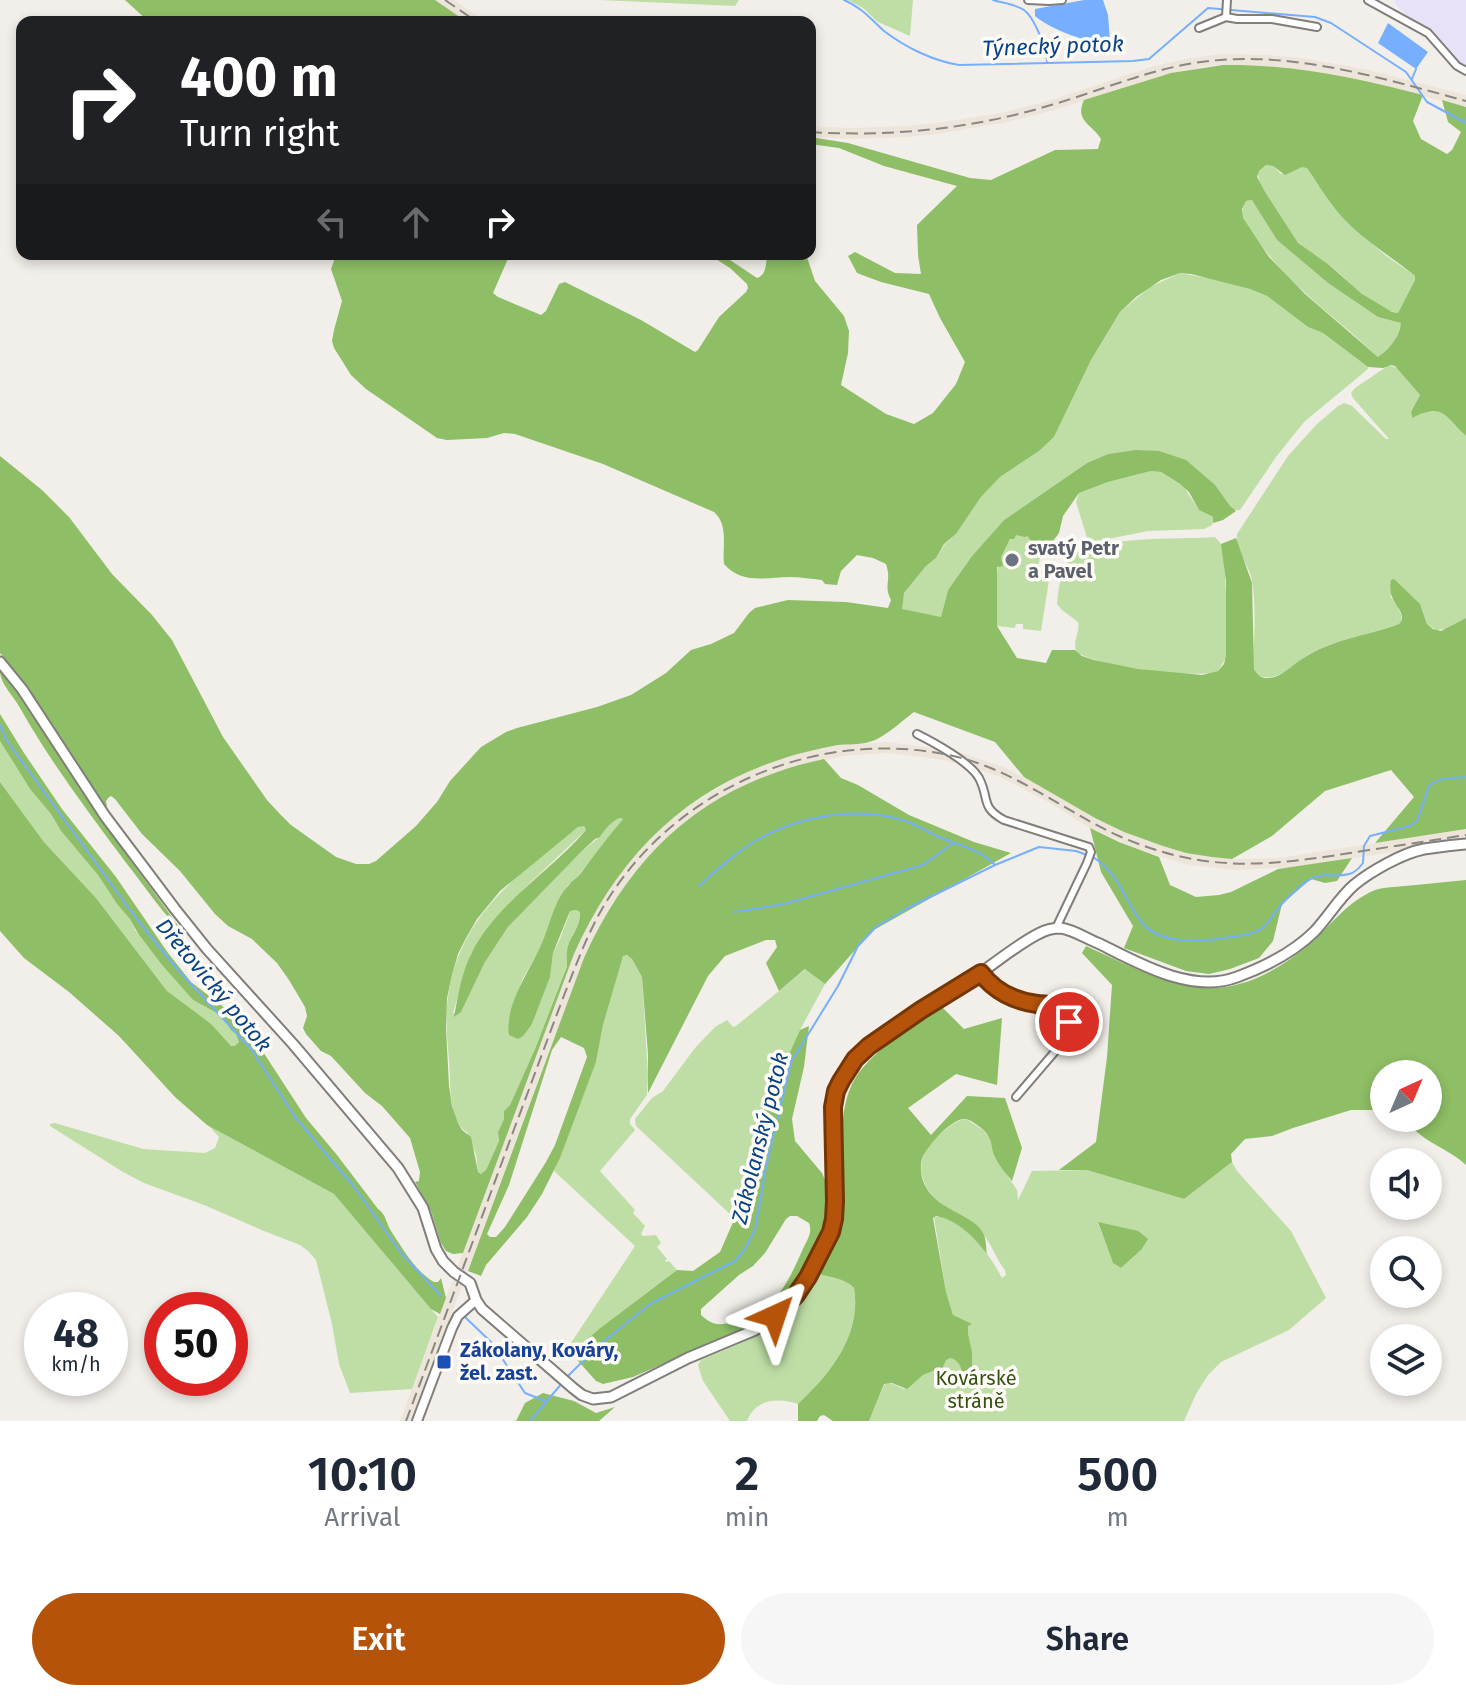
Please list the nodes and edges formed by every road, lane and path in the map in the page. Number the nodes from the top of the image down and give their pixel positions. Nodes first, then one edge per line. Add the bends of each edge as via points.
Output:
1 (1028, 0) edge
2 (1062, 0) edge
3 (1368, 0) edge
4 (1226, 8) edge
5 (1317, 27) dead end
6 (1199, 28) dead end
7 (1466, 71) edge
8 (0, 662) edge
9 (917, 734) dead end
10 (1466, 844) edge
11 (1056, 928) junction
12 (981, 973) junction
13 (1016, 1097) dead end
14 (476, 1300) junction
15 (417, 1421) edge

1 - 2 street
3 - 7 street via 1428,33
4 - 5 street via 1237,19
4 - 6 street
8 - 14 main road via 175,909 398,1168 423,1208 443,1261 470,1283
9 - 11 street via 941,745 975,773 993,814 1089,847 1087,863
10 - 11 main road via 1413,852 1384,866 1347,891 1303,941 1254,970 1216,982 1177,977
11 - 12 main road via 1034,936
12 - 13 street via 1001,992 1056,1007 1068,1017 1064,1041
12 - 14 main road via 869,1046 841,1081 833,1107 833,1225 796,1295 755,1330 611,1397 593,1399 571,1386
14 - 15 street via 452,1328

